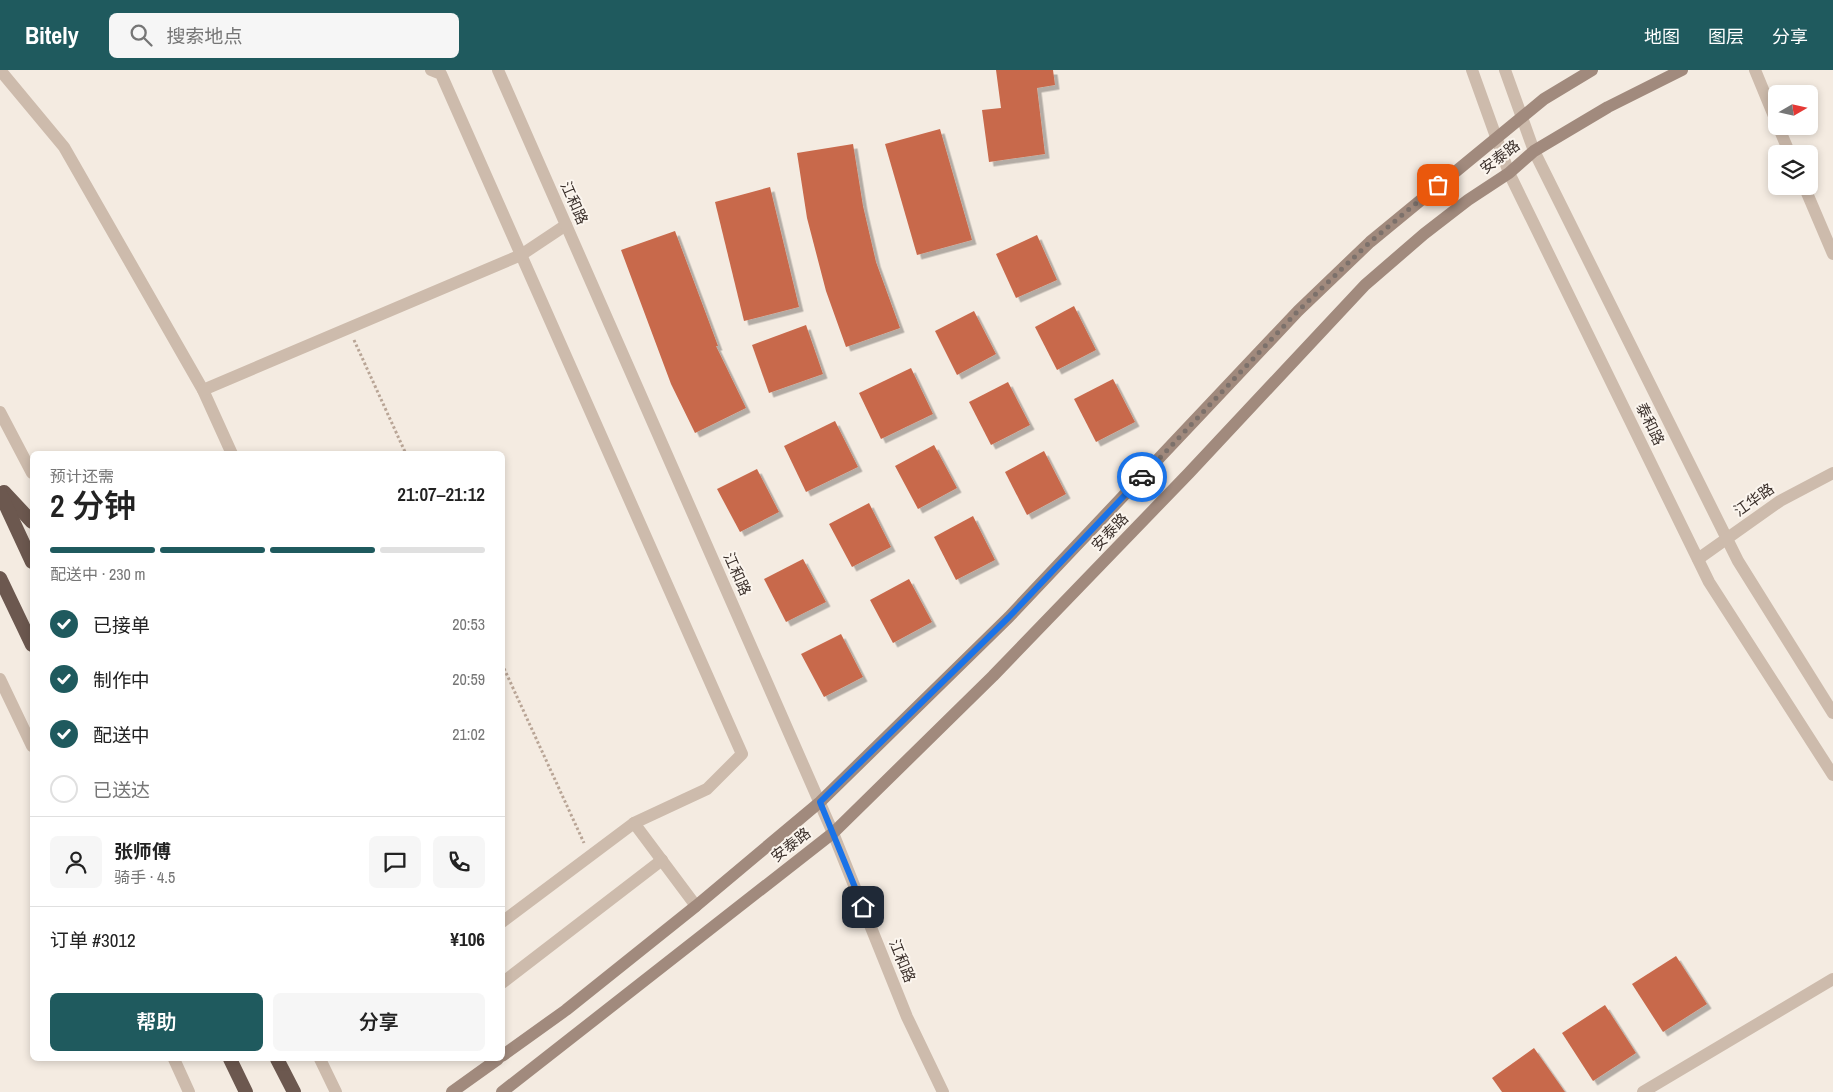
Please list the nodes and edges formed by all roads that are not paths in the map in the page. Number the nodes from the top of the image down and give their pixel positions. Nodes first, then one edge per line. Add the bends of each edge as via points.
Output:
1 (0, 70) edge
2 (431, 70) edge
3 (498, 70) edge
4 (1472, 70) edge
5 (1505, 70) edge
6 (1592, 70) edge
7 (1682, 70) edge
8 (1754, 70) edge
9 (1768, 102) edge
10 (1522, 116) junction
11 (1496, 136) junction
12 (1534, 151) junction
13 (1509, 172) junction
14 (1808, 195) edge
15 (566, 225) junction
16 (1833, 254) edge
17 (521, 255) junction
18 (203, 390) junction
19 (0, 412) edge
20 (231, 451) edge
21 (30, 469) edge
22 (1833, 474) edge
23 (0, 488) edge
24 (0, 492) edge
25 (30, 520) edge
26 (1727, 539) junction
27 (30, 558) edge
28 (1698, 559) junction
29 (0, 578) edge
30 (30, 641) edge
31 (0, 679) edge
32 (1833, 713) edge
33 (30, 742) edge
34 (1833, 775) edge
35 (820, 802) junction
36 (634, 823) junction
37 (833, 833) junction
38 (662, 860) junction
39 (696, 906) junction
40 (505, 920) edge
41 (1833, 979) edge
42 (505, 981) edge
43 (505, 1054) edge
44 (175, 1061) edge
45 (231, 1061) edge
46 (278, 1061) edge
47 (321, 1061) edge
48 (495, 1061) edge
49 (189, 1092) edge
50 (246, 1092) edge
51 (294, 1092) edge
52 (336, 1092) edge
53 (452, 1092) edge
54 (502, 1092) edge
55 (943, 1092) edge
56 (1643, 1092) edge

1 - 18 street via 64,148
2 - 17 street via 441,74
3 - 15 street, 江和路
4 - 11 street, 泰和路
5 - 10 street, 泰和路
6 - 10 main road, 安泰路
7 - 12 main road, 安泰路 via 1608,107
8 - 9 street
10 - 11 main road, 安泰路
10 - 12 street, 泰和路
11 - 13 street, 泰和路
11 - 35 main road, 安泰路 via 1370,242 1298,311 1009,617
12 - 13 main road, 安泰路
12 - 26 street, 泰和路
13 - 28 street, 泰和路
13 - 37 main road, 安泰路 via 1468,200 1365,285 993,676
14 - 16 street
15 - 17 street
15 - 35 street, 江和路
17 - 18 street
17 - 36 street via 742,754 707,789
18 - 20 street
19 - 21 street
22 - 26 street, 江华路 via 1780,501
23 - 25 highway
24 - 27 highway
26 - 28 street, 江华路
26 - 32 street, 泰和路
28 - 34 street, 泰和路 via 1709,582
29 - 30 highway
31 - 33 street
35 - 37 street, 江和路
35 - 39 main road, 安泰路
36 - 38 street
36 - 40 street
37 - 54 main road, 安泰路
37 - 55 street, 江和路 via 907,1017
38 - 39 street
38 - 42 street
39 - 43 main road, 安泰路 via 566,1010
41 - 56 street
44 - 49 street
45 - 50 highway
46 - 51 highway
47 - 52 street
48 - 53 main road

